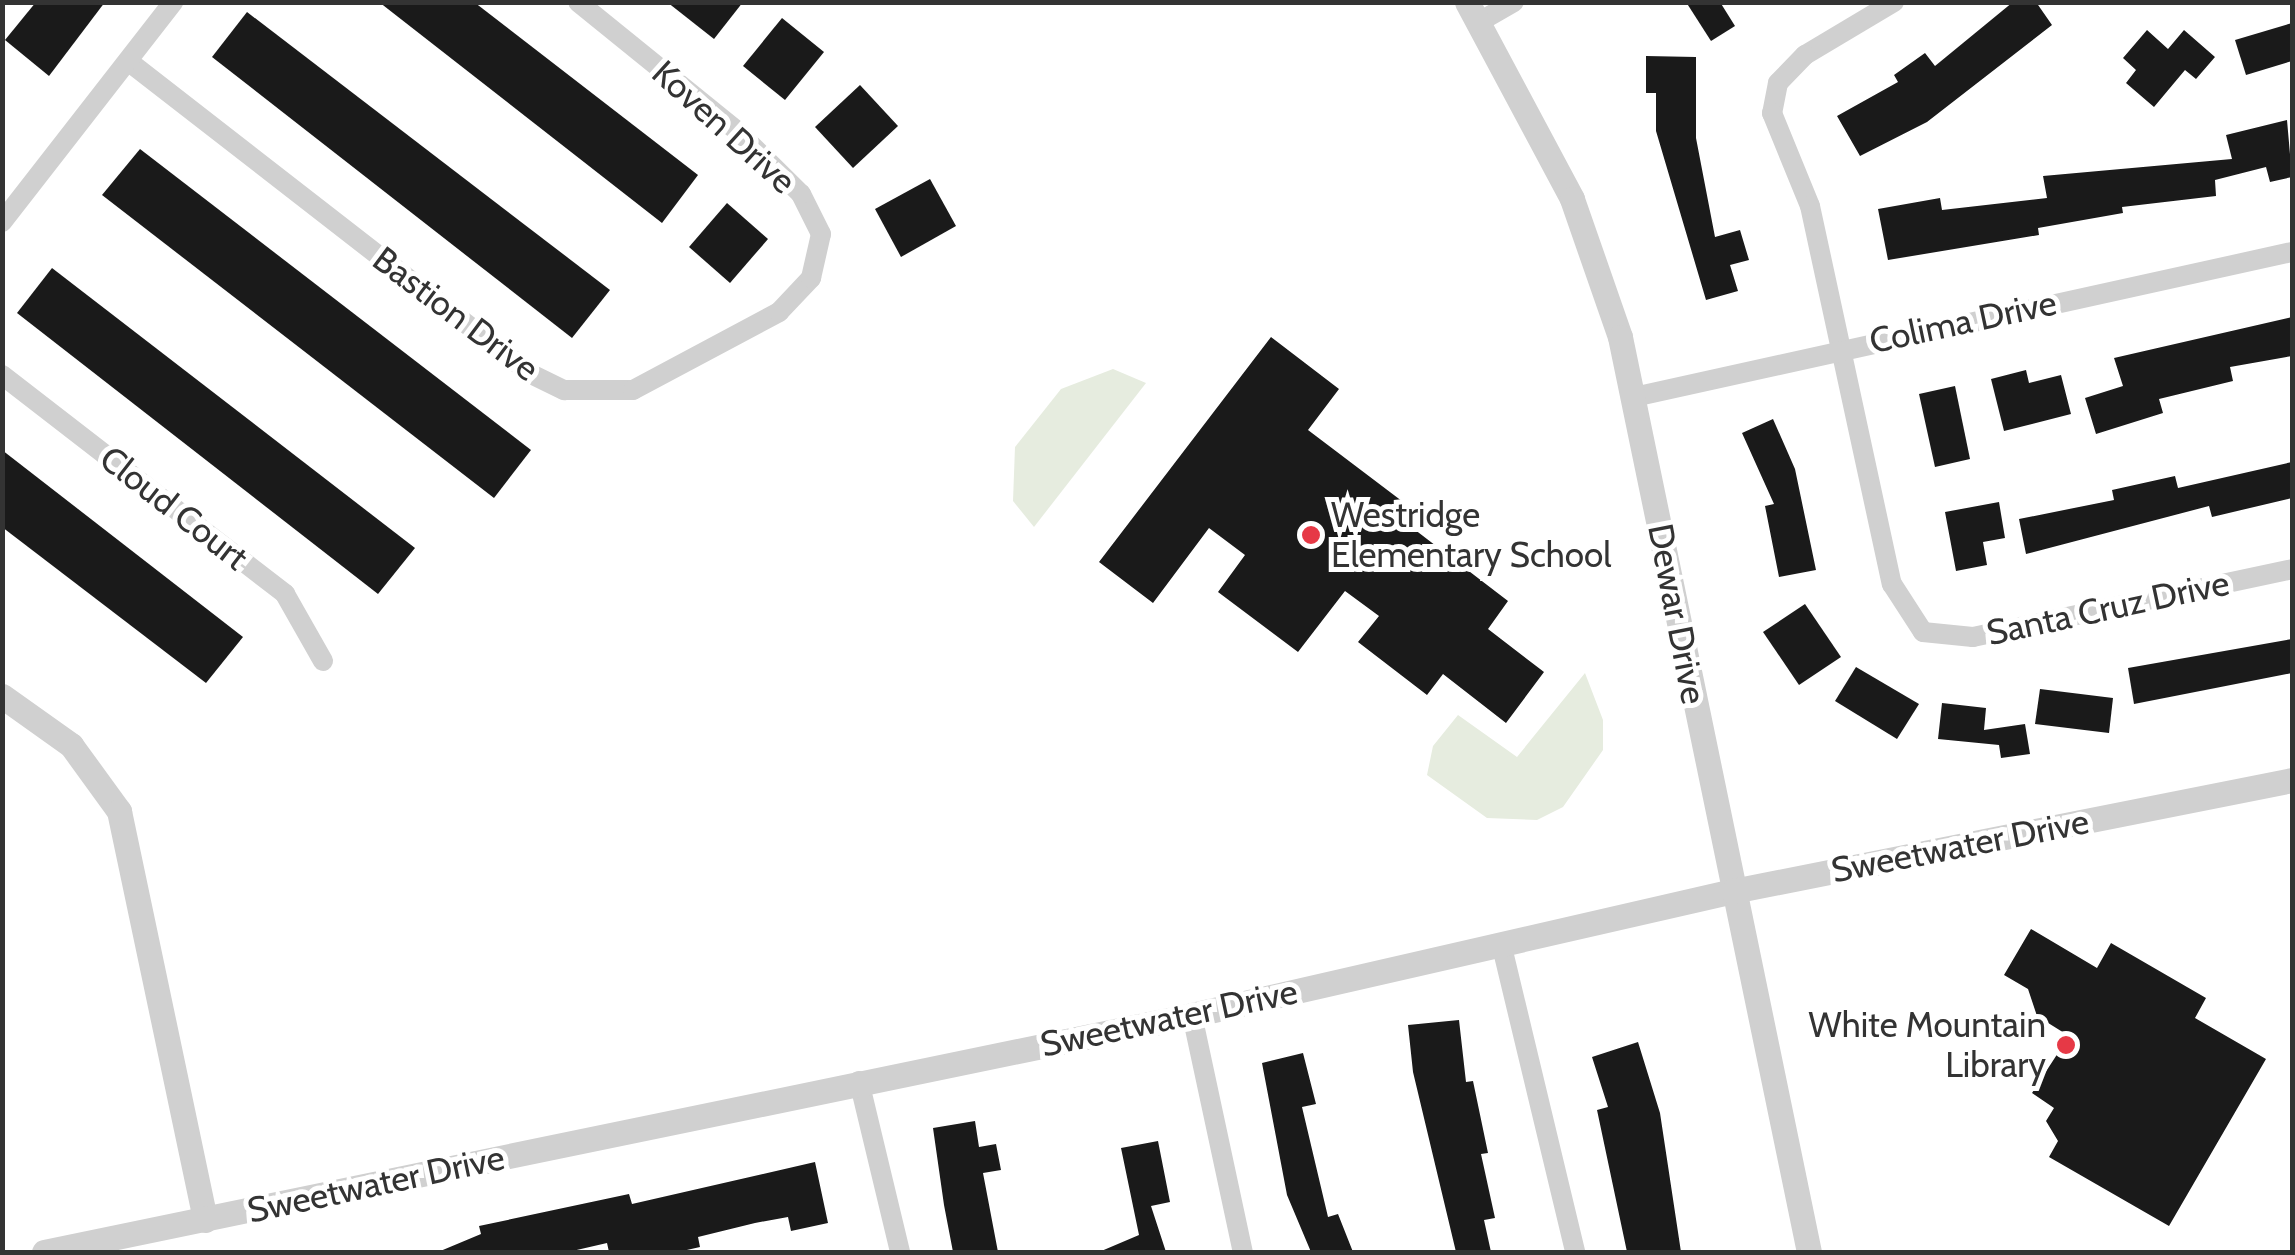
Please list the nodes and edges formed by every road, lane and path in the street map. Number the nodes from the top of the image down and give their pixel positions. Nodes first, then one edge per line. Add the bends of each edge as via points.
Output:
1 (173, 2) edge
2 (1514, 2) edge
3 (1894, 2) edge
4 (579, 3) edge
5 (1473, 12) edge
6 (128, 61) junction
7 (2, 222) edge
8 (2292, 252) edge
9 (812, 278) joint
10 (1842, 348) junction
11 (2, 375) edge
12 (1634, 397) junction
13 (2292, 569) edge
14 (323, 661) dead end
15 (2, 696) edge
16 (2292, 780) edge
17 (1732, 890) junction
18 (1502, 947) junction
19 (1192, 1015) junction
20 (859, 1081) junction
21 (205, 1220) junction
22 (97, 1247) edge
23 (44, 1252) edge
24 (900, 1252) edge
25 (1243, 1252) edge
26 (1575, 1252) edge
27 (1809, 1252) edge

1 - 6 street
2 - 5 street
3 - 10 street via 1805,55 1778,83 1772,113 1810,206
4 - 9 street, Koven Drive via 801,194 821,234
5 - 12 street, Dewar Drive via 1572,200
6 - 7 street
6 - 9 street, Bastion Drive via 531,374 564,390 633,390 779,312
8 - 10 street, Colima Drive
10 - 12 street, Colima Drive
10 - 13 street, Santa Cruz Drive via 1892,584 1924,632 1973,637
11 - 14 street, Cloud Court via 284,594
12 - 17 street, Dewar Drive
15 - 21 street via 71,745 119,811
16 - 17 street, Sweetwater Drive
17 - 18 street, Sweetwater Drive
17 - 27 street, Dewar Drive
18 - 19 street, Sweetwater Drive
18 - 26 street
19 - 20 street, Sweetwater Drive
19 - 25 street
20 - 21 street, Sweetwater Drive
20 - 24 street
21 - 22 street, Sweetwater Drive
22 - 23 street, Sweetwater Drive

